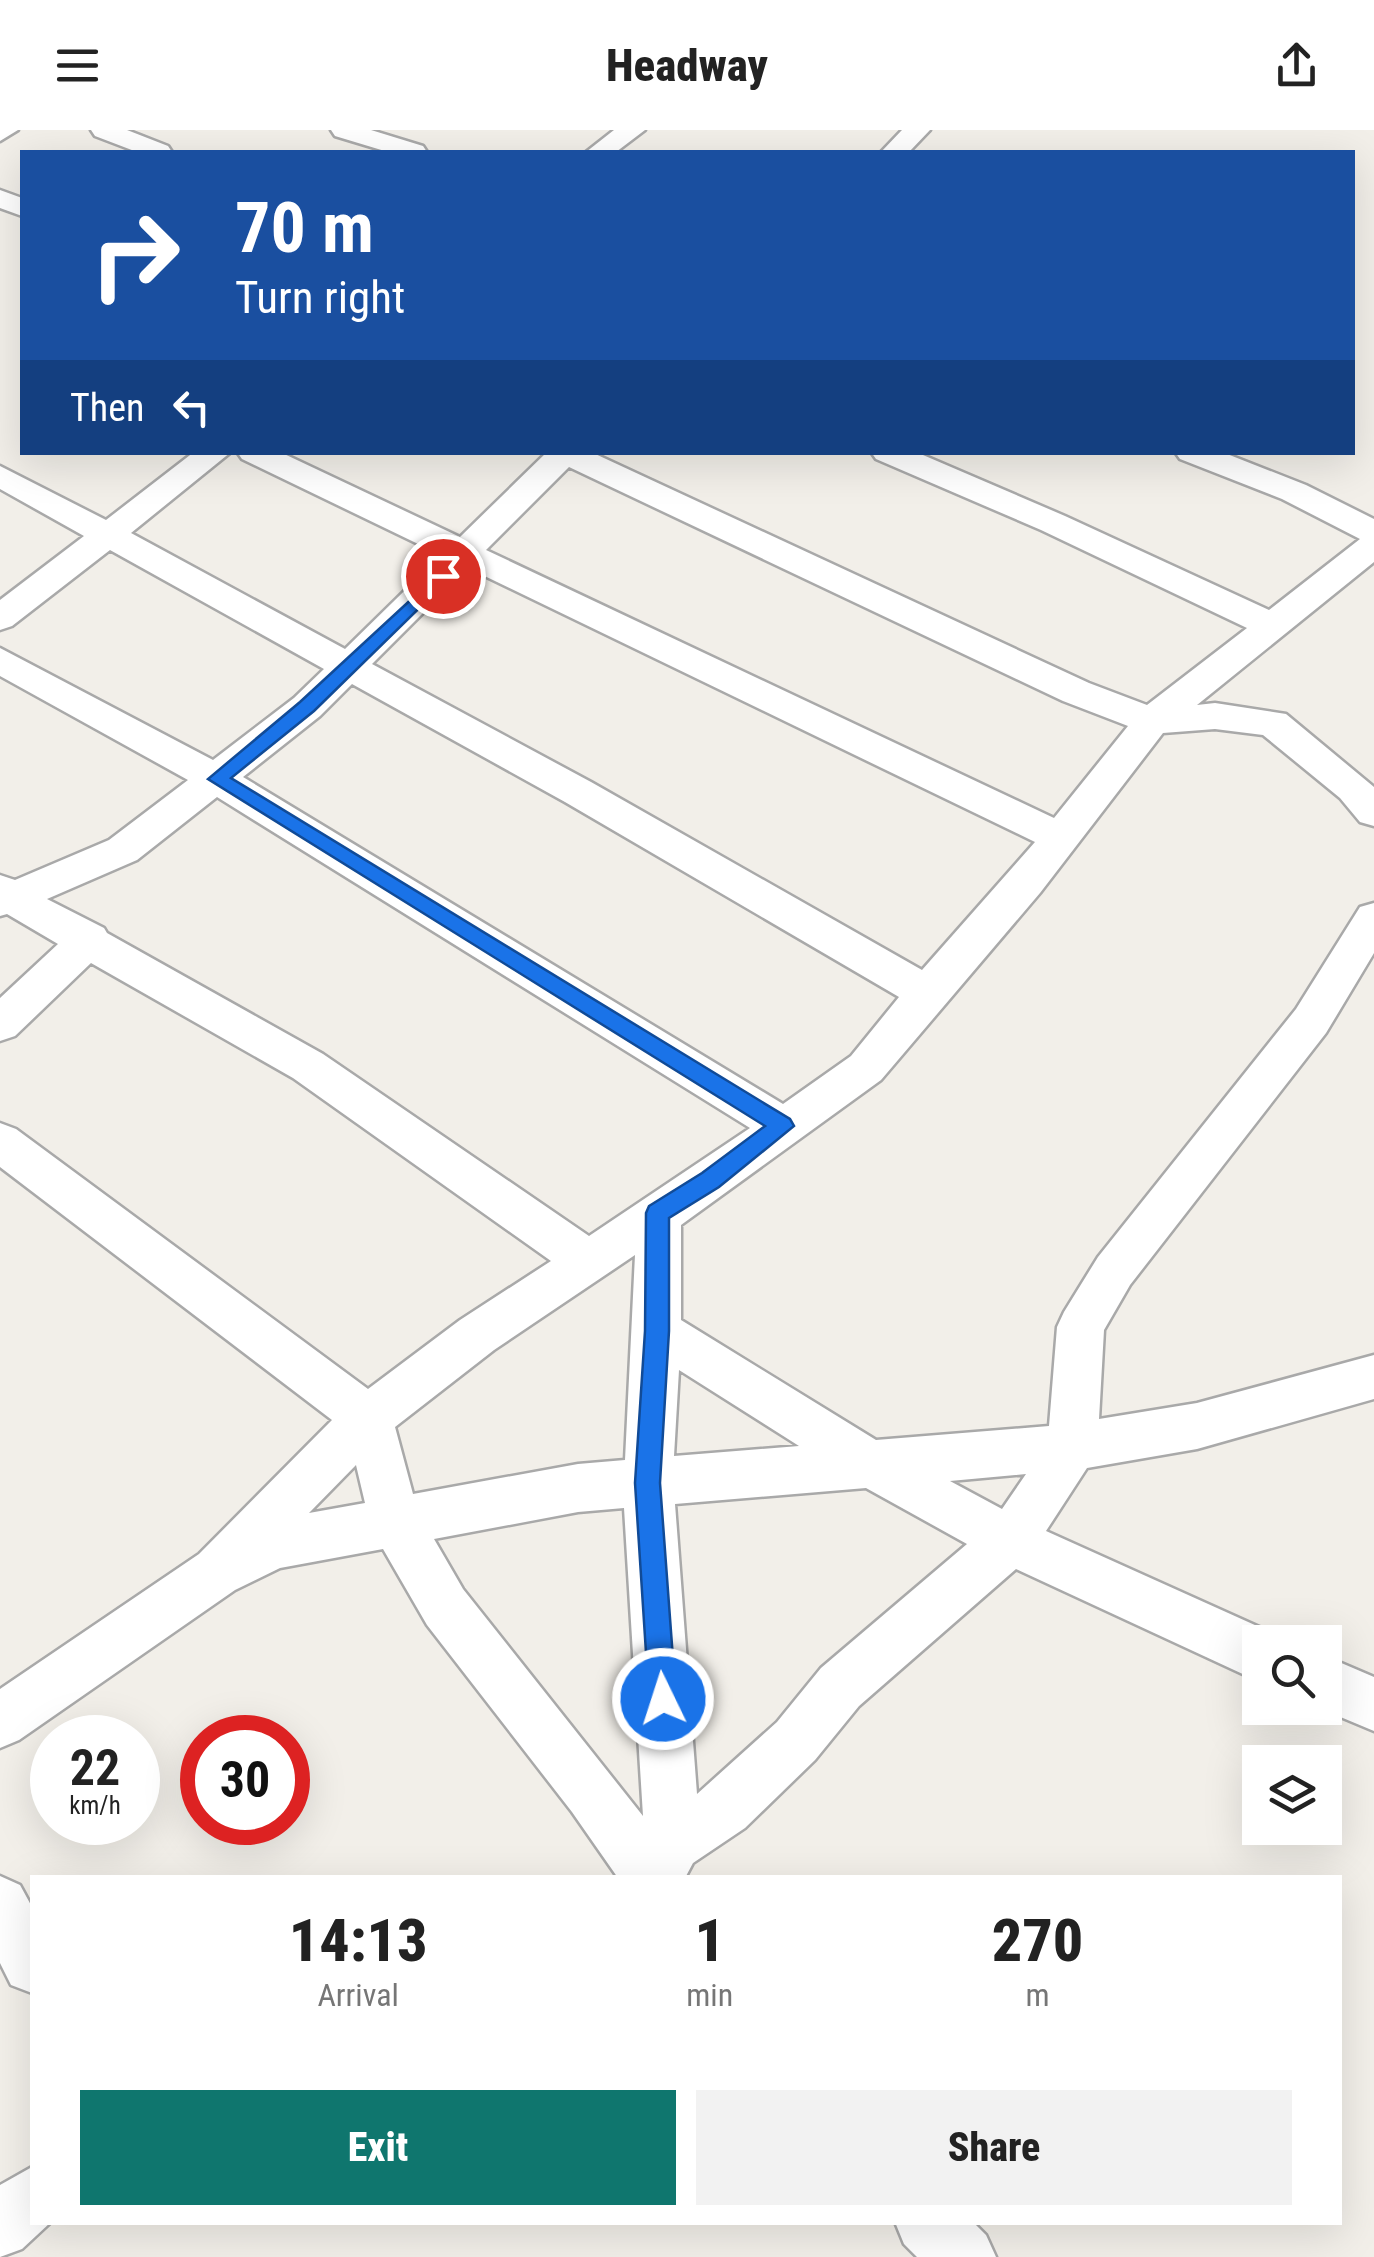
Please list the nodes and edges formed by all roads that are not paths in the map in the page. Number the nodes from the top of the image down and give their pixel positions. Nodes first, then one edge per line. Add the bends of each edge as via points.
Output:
1 (104, 130) edge
2 (344, 130) edge
3 (632, 130) edge
4 (917, 130) edge
5 (154, 150) edge
6 (408, 150) edge
7 (602, 150) edge
8 (896, 150) edge
9 (211, 455) edge
10 (259, 455) edge
11 (563, 455) edge
12 (569, 455) edge
13 (894, 455) edge
14 (1199, 455) edge
15 (0, 476) edge
16 (1374, 532) edge
17 (106, 533) junction
18 (1374, 544) edge
19 (464, 556) junction
20 (0, 618) edge
21 (1271, 625) junction
22 (1235, 656) junction
23 (0, 660) edge
24 (348, 664) junction
25 (1152, 721) junction
26 (1273, 723) junction
27 (217, 779) junction
28 (1374, 812) edge
29 (1061, 838) junction
30 (4, 896) edge
31 (1374, 918) edge
32 (90, 939) junction
33 (927, 992) junction
34 (0, 1024) edge
35 (782, 1126) junction
36 (0, 1142) edge
37 (658, 1213) junction
38 (589, 1262) junction
39 (657, 1331) junction
40 (1374, 1377) edge
41 (368, 1418) junction
42 (1072, 1448) junction
43 (873, 1465) junction
44 (648, 1483) junction
45 (396, 1523) junction
46 (1011, 1541) junction
47 (217, 1572) junction
48 (1242, 1647) edge
49 (0, 1721) edge
50 (660, 1866) edge
51 (0, 1905) edge
52 (30, 1960) edge
53 (30, 2200) edge
54 (929, 2225) edge
55 (0, 2227) edge
56 (964, 2257) edge

1 - 5 street
2 - 6 street
3 - 7 street
4 - 8 street
9 - 17 street
10 - 19 street
11 - 19 street
12 - 25 street via 1022,668
13 - 21 street
14 - 16 street
15 - 17 street
17 - 20 street
17 - 24 street
18 - 21 street
19 - 24 street
19 - 29 street
21 - 22 street
22 - 25 street
22 - 26 street
23 - 27 street
24 - 27 street via 307,707
24 - 33 street
25 - 26 street via 1215,716
25 - 29 street
26 - 28 street
27 - 30 street via 123,850
27 - 35 street
29 - 33 street
30 - 32 street
31 - 42 street via 1312,1021 1114,1270 1081,1327
32 - 34 street
32 - 38 street via 308,1066
33 - 35 street via 866,1068
35 - 37 street
36 - 41 street
37 - 38 street
37 - 39 street
38 - 41 street
39 - 43 street
39 - 44 street
40 - 42 street via 1197,1426
41 - 45 street
41 - 47 street
42 - 43 street
42 - 46 street
43 - 44 street
43 - 46 street
44 - 45 street via 560,1490
44 - 50 street
45 - 47 street via 275,1544
45 - 50 street via 445,1607 592,1792
46 - 48 street
46 - 50 street via 840,1688 796,1741
47 - 49 street
51 - 52 street
53 - 55 street
54 - 56 street

